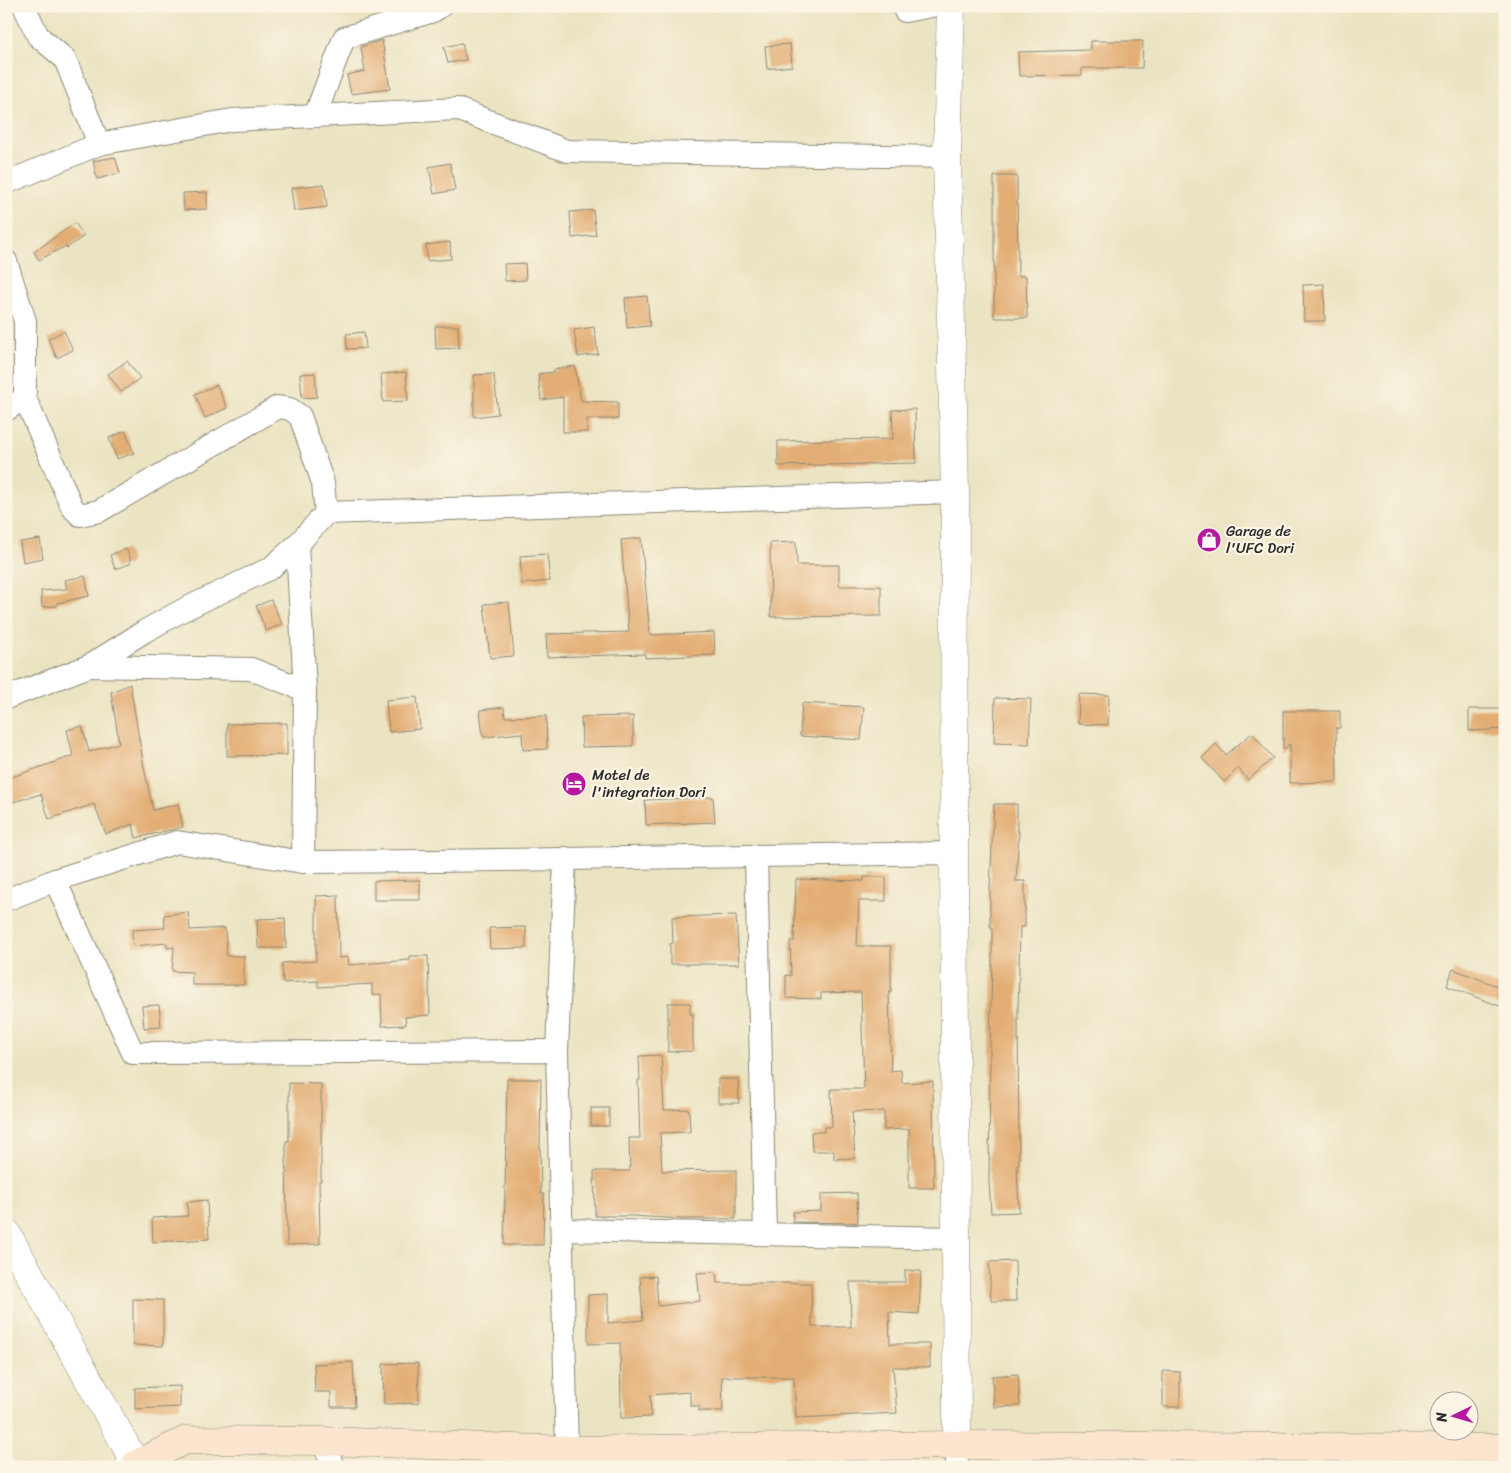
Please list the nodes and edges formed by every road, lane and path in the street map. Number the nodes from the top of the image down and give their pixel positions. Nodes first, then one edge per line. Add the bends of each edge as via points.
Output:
1 (24, 6) edge
2 (441, 6) edge
3 (931, 6) edge
4 (951, 6) edge
5 (904, 11) dead end
6 (315, 116) junction
7 (99, 144) junction
8 (947, 157) junction
9 (6, 183) edge
10 (6, 261) edge
11 (25, 398) junction
12 (6, 410) edge
13 (955, 492) junction
14 (326, 513) junction
15 (297, 545) junction
16 (89, 666) junction
17 (306, 690) junction
18 (6, 698) edge
19 (954, 852) junction
20 (756, 856) junction
21 (565, 858) junction
22 (303, 862) junction
23 (55, 880) junction
24 (6, 900) edge
25 (557, 1051) junction
26 (562, 1230) junction
27 (6, 1232) edge
28 (765, 1234) junction
29 (956, 1238) junction
30 (323, 1441) junction
31 (1505, 1448) edge
32 (567, 1450) junction
33 (957, 1456) edge
34 (1157, 1456) edge
35 (134, 1466) edge
36 (333, 1467) edge

1 - 7 street via 38,36 65,59
2 - 6 street via 344,38
3 - 5 street
4 - 8 street
6 - 7 street via 232,120
6 - 8 street via 457,108 567,151
7 - 9 street
8 - 13 street
10 - 11 street via 25,321
11 - 12 street
11 - 14 street via 72,507 80,515 99,511 278,407 290,409 300,416 323,483
13 - 14 street
13 - 19 street
14 - 15 street
15 - 16 street via 271,568 183,610
15 - 17 street
16 - 17 street via 251,669
16 - 18 street
17 - 22 street
19 - 20 street
19 - 29 street
20 - 21 street
20 - 28 street
21 - 22 street
21 - 25 street
22 - 23 street via 177,842
23 - 24 street
23 - 25 street via 133,1053
25 - 26 street
26 - 28 street
26 - 32 street
27 - 35 street
28 - 29 street
29 - 33 street
30 - 32 main road
30 - 35 main road via 186,1440
30 - 36 street
31 - 34 main road
32 - 33 main road
33 - 34 main road

